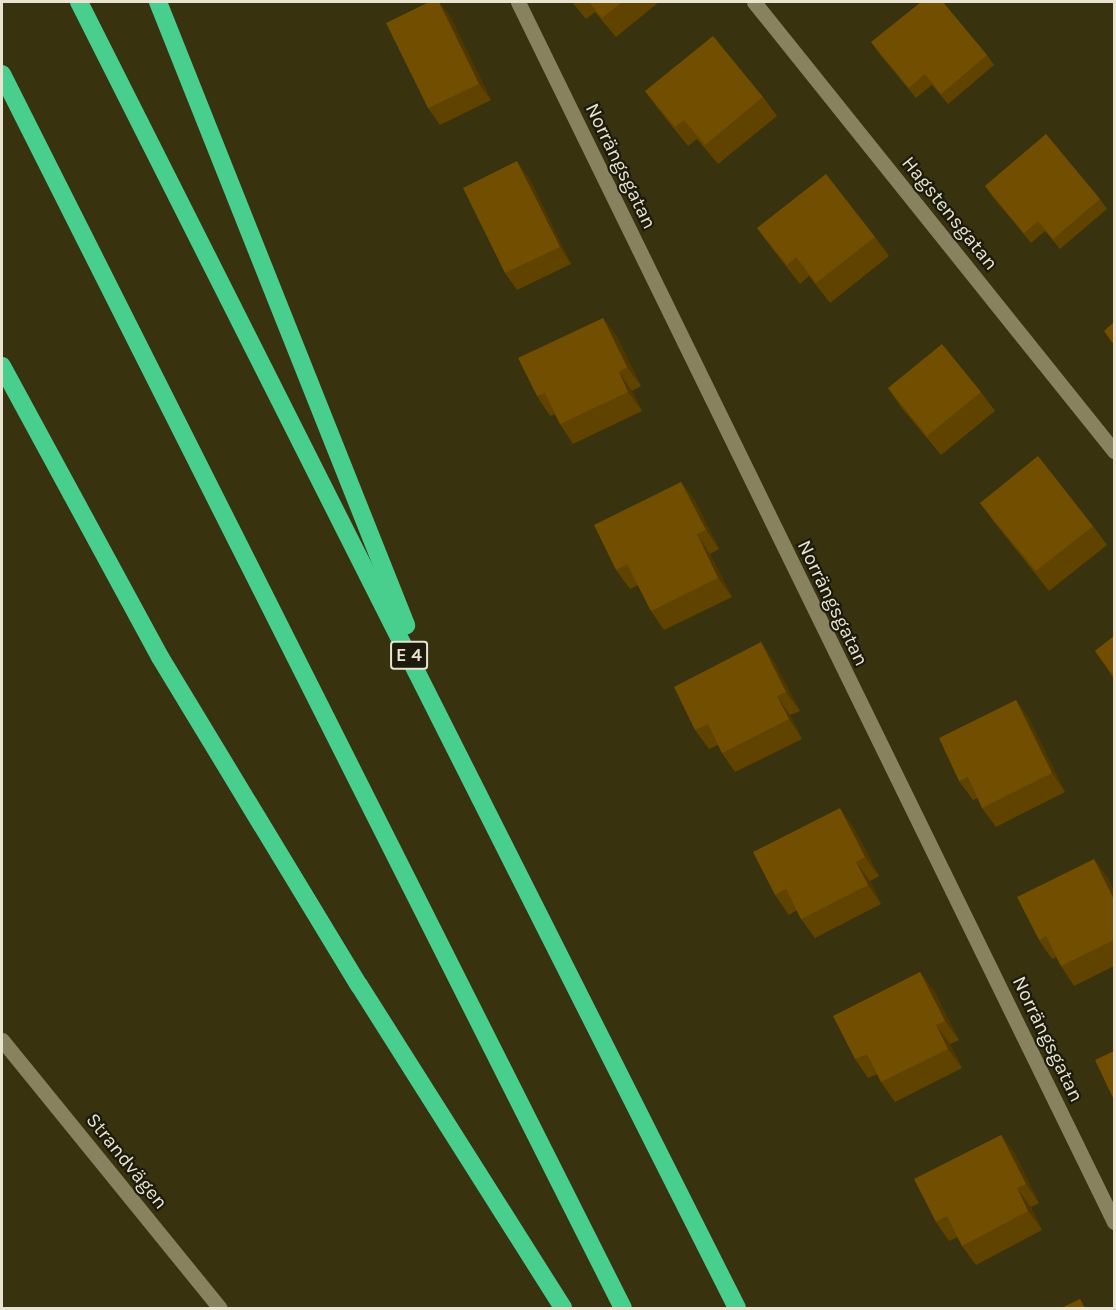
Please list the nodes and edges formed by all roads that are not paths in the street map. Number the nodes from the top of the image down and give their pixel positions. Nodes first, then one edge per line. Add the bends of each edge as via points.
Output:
1 (79, 2) edge
2 (158, 2) edge
3 (518, 2) edge
4 (754, 2) edge
5 (2, 74) edge
6 (2, 366) edge
7 (1114, 451) edge
8 (448, 733) junction
9 (2, 1040) edge
10 (1114, 1222) edge
11 (220, 1308) edge
12 (563, 1308) edge
13 (623, 1308) edge
14 (737, 1308) edge

1 - 8 highway, E 4
2 - 8 highway
3 - 10 street, Norrängsgatan
4 - 7 street, Hagstensgatan
5 - 13 highway
6 - 12 highway via 160,657 359,985
8 - 14 highway, E 4
9 - 11 street, Strandvägen

